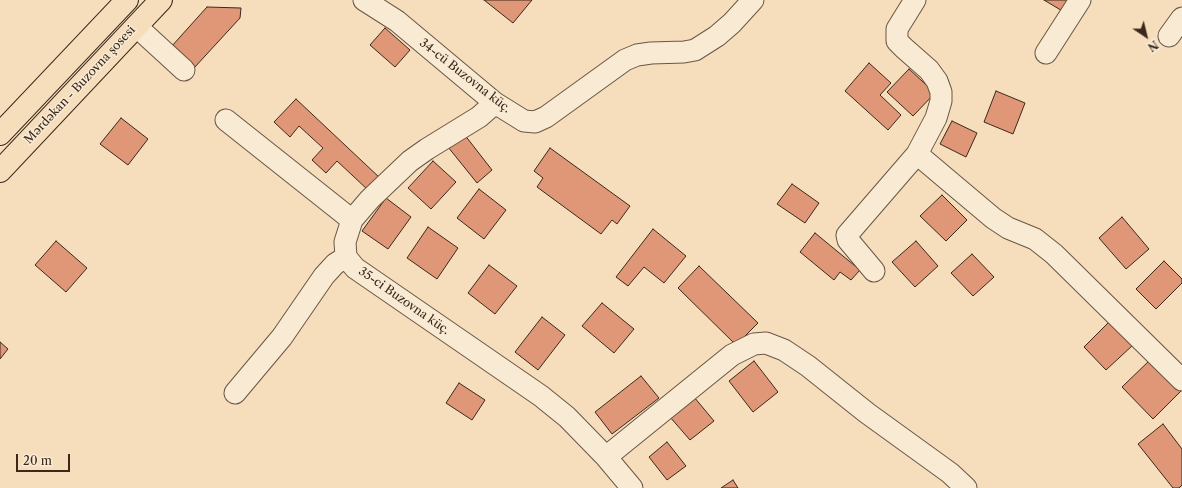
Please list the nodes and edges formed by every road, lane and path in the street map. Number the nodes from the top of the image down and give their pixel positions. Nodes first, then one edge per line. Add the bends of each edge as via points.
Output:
1 (127, 0) edge
2 (161, 0) edge
3 (364, 0) edge
4 (752, 0) edge
5 (915, 0) edge
6 (1080, 0) edge
7 (1182, 18) edge
8 (136, 26) junction
9 (1168, 36) dead end
10 (1046, 53) dead end
11 (184, 70) dead end
12 (495, 103) junction
13 (226, 120) dead end
14 (0, 134) edge
15 (917, 154) junction
16 (0, 171) edge
17 (352, 220) junction
18 (346, 257) junction
19 (874, 271) dead end
20 (1182, 380) edge
21 (235, 393) dead end
22 (606, 457) junction
23 (632, 488) edge
24 (966, 488) edge

1 - 14 main road
2 - 8 main road, Mərdəkan - Buzovna şosesi
3 - 12 street, 34-cü Buzovna küç. via 397,21
4 - 12 street, 34-cü Buzovna küç. via 732,23 695,50 637,55 625,60 546,117 534,122 524,121
5 - 15 street via 898,29 897,40 929,70 941,92 936,118
6 - 10 street
7 - 9 street
8 - 11 street
8 - 16 main road, Mərdəkan - Buzovna şosesi
12 - 17 street via 479,117 410,161
13 - 17 street
15 - 19 street via 847,235 848,240
15 - 20 street via 993,218 1008,228 1036,239 1054,254
17 - 18 street via 345,242
18 - 21 street via 324,276 282,337
18 - 22 street, 35-ci Buzovna küç. via 356,268 541,396 567,417
22 - 23 street, 35-ci Buzovna küç.
22 - 24 street via 732,355 754,344 766,343 784,350 808,366 867,413 950,473

